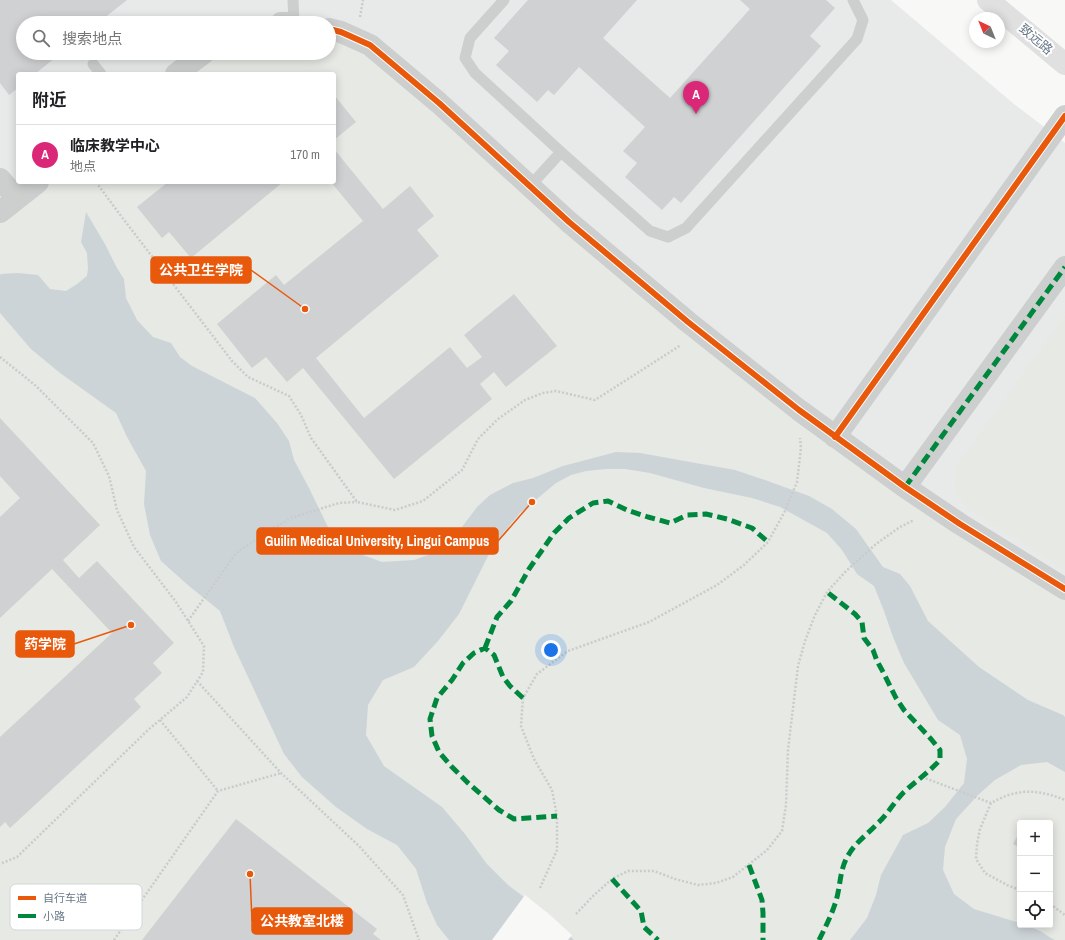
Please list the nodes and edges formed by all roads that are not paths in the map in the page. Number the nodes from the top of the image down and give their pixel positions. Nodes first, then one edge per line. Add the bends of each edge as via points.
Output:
1 (293, 0) edge
2 (504, 0) edge
3 (853, 0) edge
4 (988, 0) edge
5 (294, 16) edge
6 (336, 31) edge
7 (195, 60) edge
8 (1064, 61) edge
9 (93, 64) dead end
10 (99, 72) edge
11 (179, 72) edge
12 (1065, 116) edge
13 (561, 152) junction
14 (0, 179) edge
15 (35, 184) edge
16 (530, 186) junction
17 (8, 205) edge
18 (1065, 267) edge
19 (835, 438) junction
20 (905, 487) junction
21 (1065, 589) edge

1 - 5 lane
2 - 13 lane via 470,38 466,58 475,73
3 - 13 lane via 863,20 857,39 686,228 668,237 650,231
4 - 8 main road, 致远路
6 - 16 street via 370,45 439,103
7 - 11 street
9 - 10 lane
12 - 19 street
13 - 16 lane
14 - 17 street
15 - 17 street
16 - 19 street via 569,222 701,332
18 - 20 street
19 - 20 street
20 - 21 street

